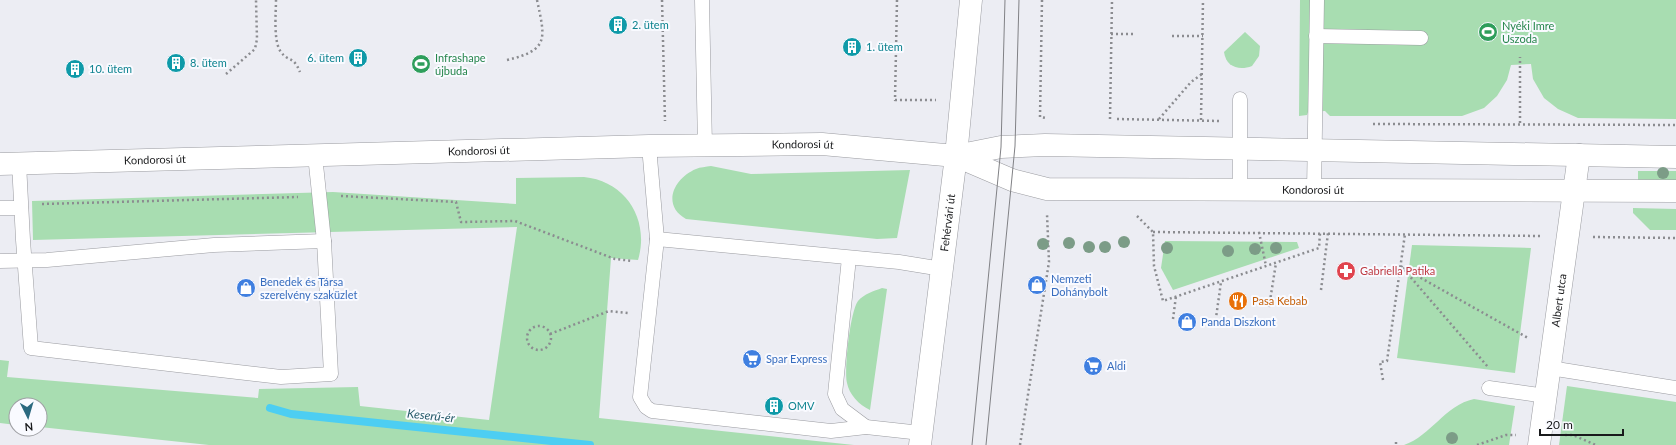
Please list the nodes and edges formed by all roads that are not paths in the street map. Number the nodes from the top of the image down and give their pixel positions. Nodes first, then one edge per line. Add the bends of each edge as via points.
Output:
1 (702, 0) edge
2 (971, 0) edge
3 (1317, 0) edge
4 (1316, 36) junction
5 (1421, 38) dead end
6 (1240, 100) dead end
7 (649, 146) junction
8 (705, 146) junction
9 (1240, 148) junction
10 (1314, 150) junction
11 (315, 155) junction
12 (1579, 155) junction
13 (956, 156) junction
14 (1676, 157) edge
15 (10, 164) edge
16 (1240, 190) junction
17 (1574, 190) junction
18 (1314, 191) junction
19 (1676, 191) edge
20 (0, 208) edge
21 (21, 208) junction
22 (657, 239) junction
23 (324, 241) junction
24 (849, 258) junction
25 (25, 259) junction
26 (0, 261) edge
27 (942, 269) junction
28 (1550, 368) junction
29 (1489, 388) dead end
30 (1676, 388) edge
31 (1546, 396) junction
32 (866, 427) junction
33 (920, 439) edge
34 (1539, 445) edge

1 - 8 lane
2 - 13 street, Fehérvári út
3 - 4 lane
4 - 5 lane
4 - 10 lane
6 - 9 lane
7 - 8 street, Kondorosi út
7 - 11 street, Kondorosi út
7 - 22 lane
8 - 13 street, Kondorosi út via 822,144
9 - 10 street, Kondorosi út
9 - 13 street, Kondorosi út via 1046,145 1001,147
9 - 16 lane
10 - 12 street, Kondorosi út
10 - 18 lane
11 - 15 street, Kondorosi út
11 - 23 lane
12 - 14 street, Kondorosi út
12 - 17 street, Albert utca
13 - 16 street, Kondorosi út via 1012,180 1047,189
13 - 27 street, Fehérvári út
15 - 21 lane
16 - 18 street, Kondorosi út
17 - 18 street, Kondorosi út
17 - 19 street, Kondorosi út
17 - 28 street, Albert utca
20 - 21 lane
21 - 25 lane
22 - 24 lane
22 - 32 lane via 640,397 646,407 652,411 831,431
23 - 25 lane via 214,245 47,260
23 - 25 lane via 331,374 281,377 31,348
24 - 27 lane
24 - 32 lane via 835,394 849,416
25 - 26 lane
27 - 33 street, Fehérvári út
28 - 30 lane
28 - 31 street, Albert utca
29 - 31 lane
31 - 34 street, Albert utca
32 - 33 lane

